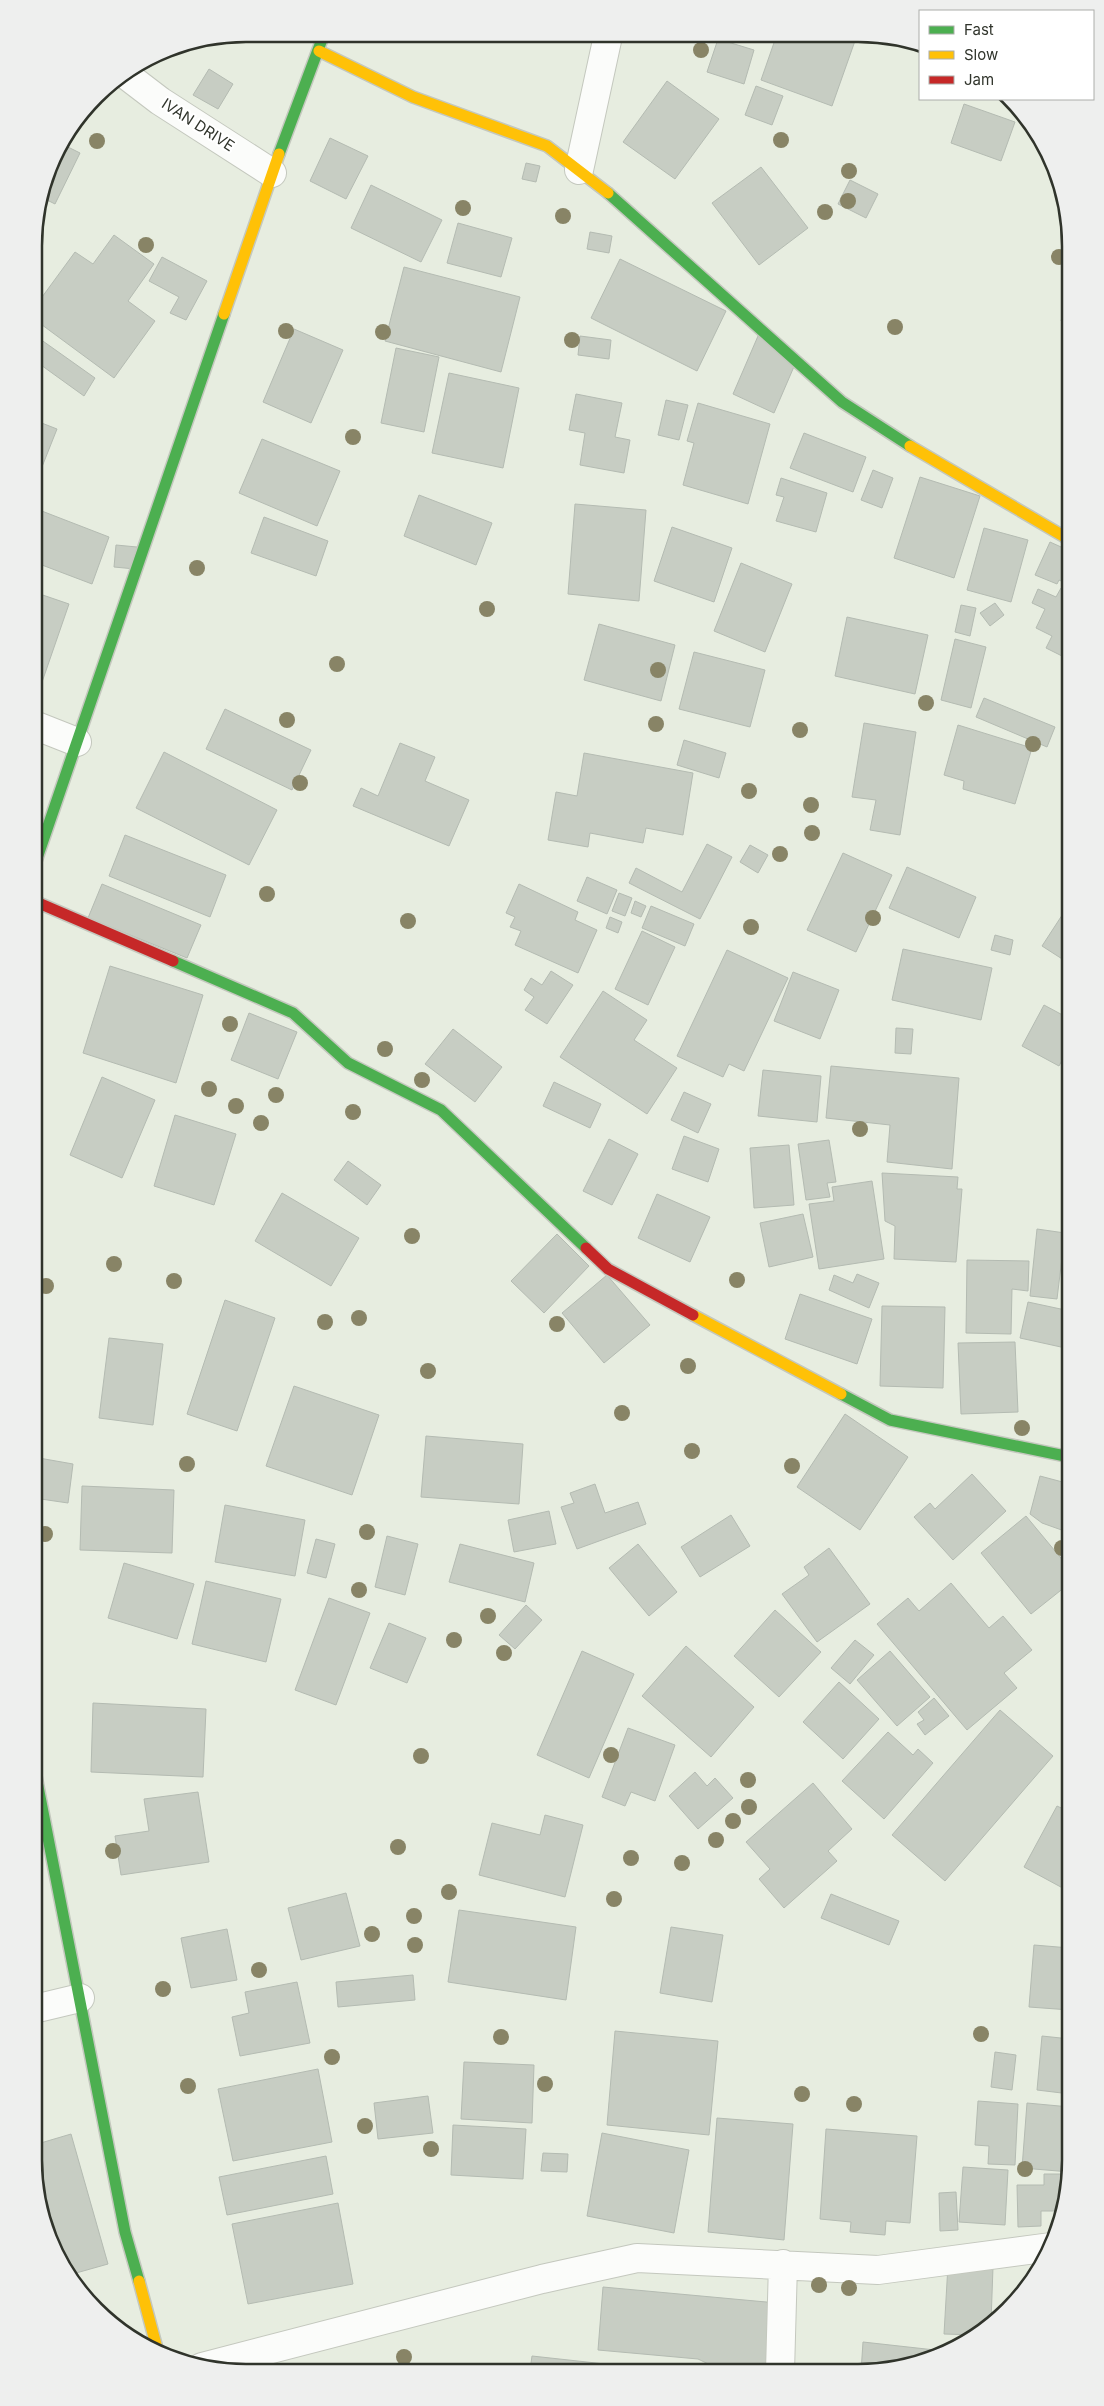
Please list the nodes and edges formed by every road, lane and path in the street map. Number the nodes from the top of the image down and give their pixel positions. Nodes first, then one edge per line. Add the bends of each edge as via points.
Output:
1 (322, 42) edge
2 (607, 42) edge
3 (319, 51) junction
4 (131, 78) edge
5 (579, 170) junction
6 (272, 173) junction
7 (1062, 535) edge
8 (42, 728) edge
9 (77, 742) junction
10 (42, 844) edge
11 (42, 904) edge
12 (1062, 1455) edge
13 (42, 1806) edge
14 (80, 1998) junction
15 (42, 2007) edge
16 (1041, 2248) edge
17 (783, 2264) junction
18 (155, 2342) edge
19 (221, 2362) edge
20 (780, 2364) edge

1 - 3 street
2 - 5 street
3 - 5 street via 413,97 547,146
3 - 6 street
4 - 6 street, IVAN DRIVE via 160,101
5 - 7 street via 618,200 842,402 939,464
6 - 9 street
8 - 9 street
9 - 10 street
11 - 12 street via 293,1013 348,1063 441,1110 608,1269 890,1420
13 - 14 street
14 - 15 street
14 - 18 street via 125,2232
16 - 17 street via 878,2270
17 - 19 street via 637,2258 542,2279
17 - 20 street

